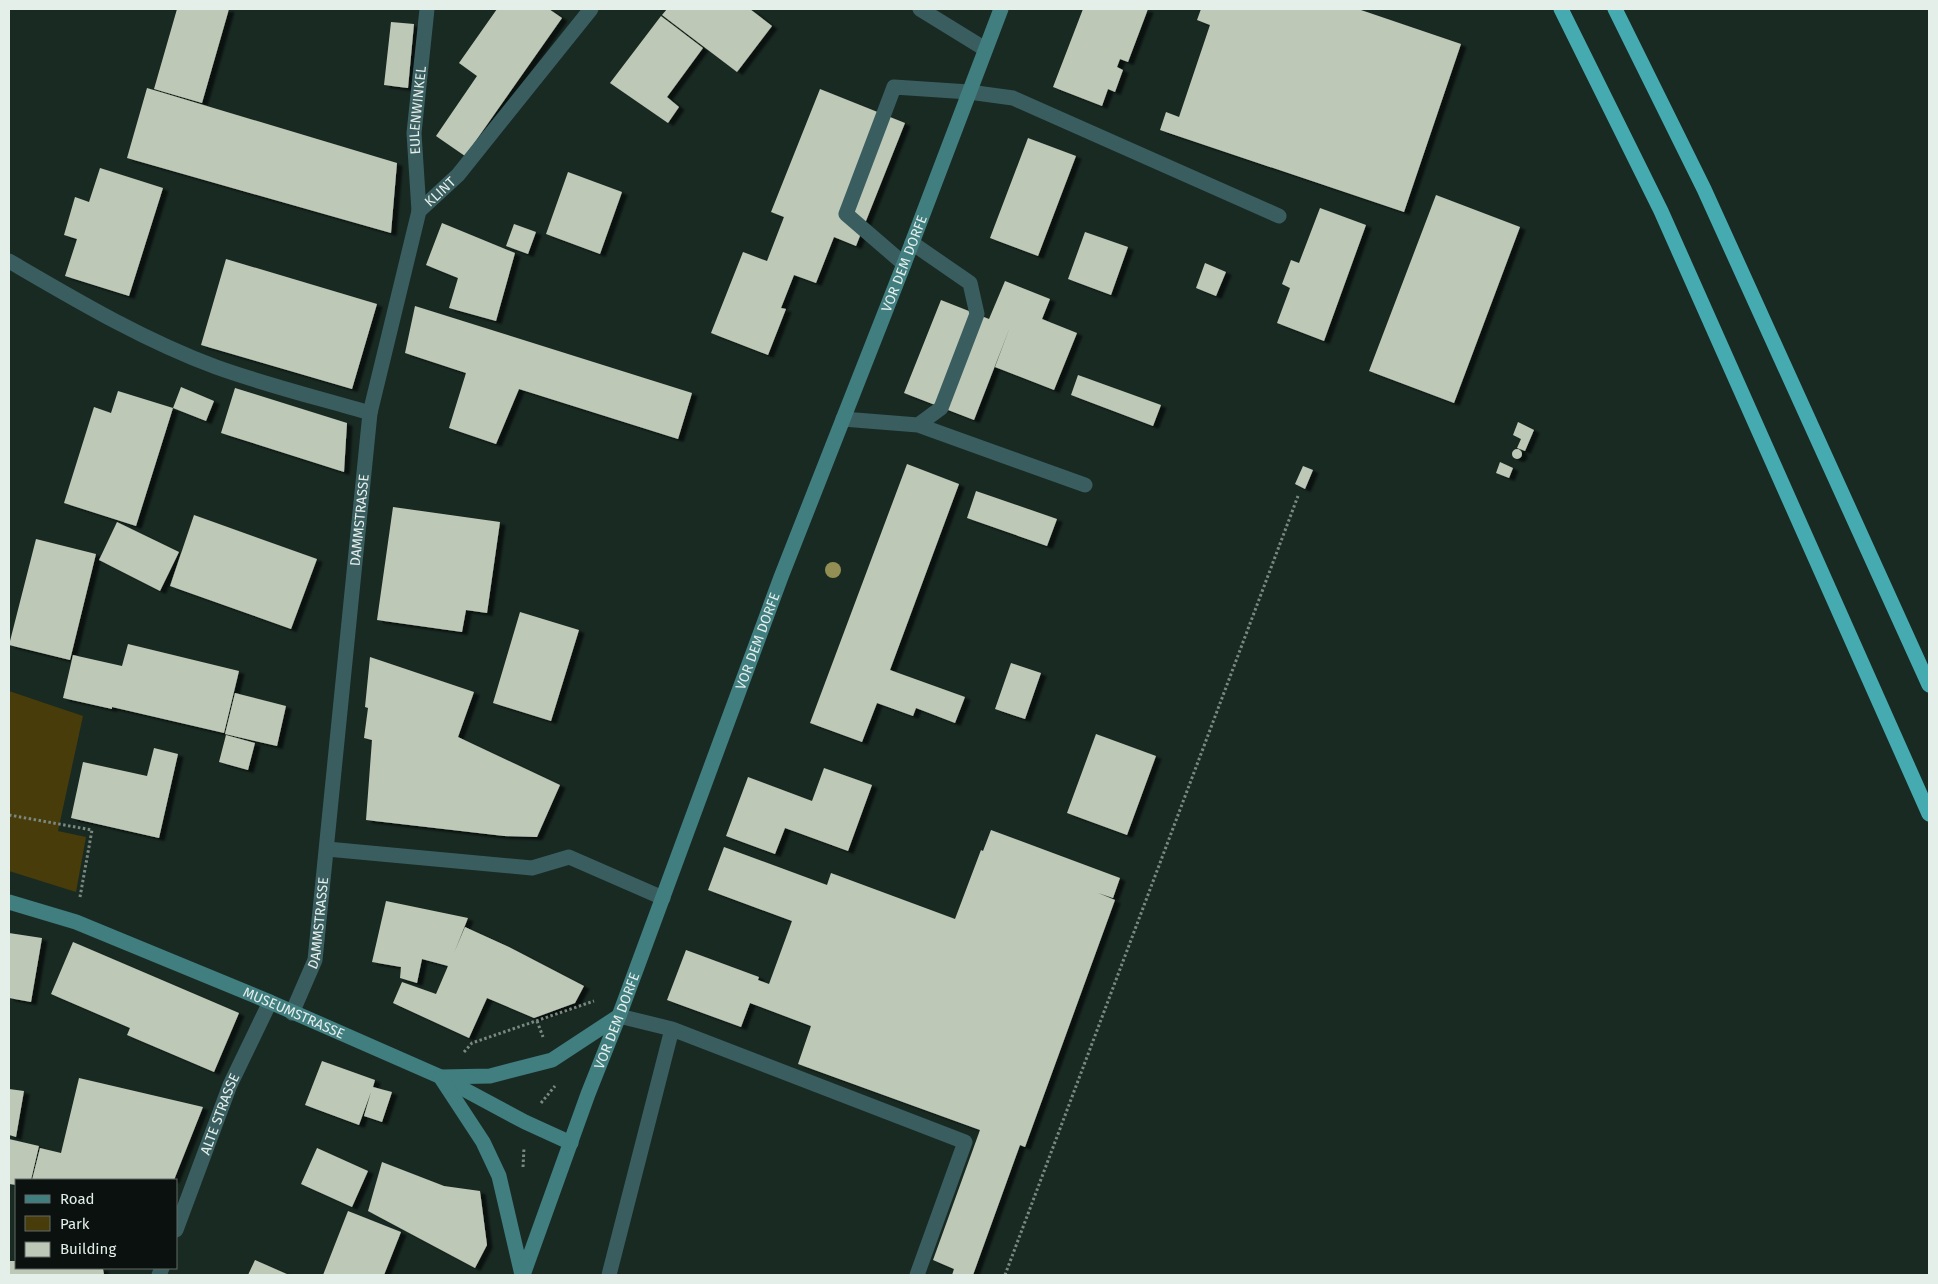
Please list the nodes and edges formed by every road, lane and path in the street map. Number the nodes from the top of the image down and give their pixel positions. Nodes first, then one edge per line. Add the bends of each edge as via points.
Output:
1 (427, 9) edge
2 (591, 9) edge
3 (920, 9) edge
4 (1001, 9) edge
5 (1561, 9) edge
6 (1615, 9) edge
7 (986, 49) junction
8 (969, 92) junction
9 (419, 212) junction
10 (1280, 216) dead end
11 (912, 243) junction
12 (9, 261) edge
13 (904, 264) junction
14 (370, 413) junction
15 (843, 420) junction
16 (918, 425) junction
17 (1085, 485) dead end
18 (1298, 496) dead end
19 (1929, 685) edge
20 (1929, 814) edge
21 (9, 815) edge
22 (327, 849) junction
23 (663, 898) junction
24 (9, 902) edge
25 (76, 922) junction
26 (630, 988) junction
27 (270, 1002) junction
28 (292, 1013) junction
29 (619, 1016) junction
30 (537, 1021) junction
31 (672, 1029) junction
32 (552, 1060) junction
33 (441, 1077) junction
34 (525, 1122) junction
35 (571, 1143) junction
36 (523, 1167) junction
37 (499, 1176) junction
38 (559, 1177) junction
39 (178, 1225) edge
40 (523, 1275) edge
41 (609, 1275) edge
42 (917, 1275) edge
43 (1005, 1275) edge

1 - 9 street, EULENWINKEL via 414,133
2 - 9 street, KLINT via 458,175
3 - 7 street
4 - 7 main road, VOR DEM DORFE
5 - 20 highway via 1661,211
6 - 19 highway via 1704,189
7 - 8 main road, VOR DEM DORFE
8 - 10 street via 1013,98
8 - 11 main road, VOR DEM DORFE
8 - 13 street via 894,87 846,214
9 - 14 street, KLINT
11 - 13 main road, VOR DEM DORFE
11 - 16 street via 970,283 977,314 941,408
12 - 14 street via 158,343 217,367
13 - 15 main road, VOR DEM DORFE
14 - 22 street, DAMMSTRASSE
15 - 16 street
15 - 23 main road, VOR DEM DORFE
16 - 17 street
18 - 43 path
21 - 25 path via 92,830
22 - 23 street via 532,868 569,856
22 - 28 street, DAMMSTRASSE via 315,960
23 - 26 main road, VOR DEM DORFE
24 - 25 main road, MUSEUMSTRASSE
25 - 27 main road, MUSEUMSTRASSE
26 - 29 main road, VOR DEM DORFE
26 - 30 path
27 - 28 main road, MUSEUMSTRASSE
27 - 39 street, ALTE STRASSE via 230,1085
28 - 33 main road, MUSEUMSTRASSE
29 - 31 street
29 - 32 main road
29 - 35 main road, VOR DEM DORFE
30 - 32 path
30 - 33 path via 472,1043
31 - 41 street
31 - 42 street via 965,1142
32 - 33 main road via 490,1076
32 - 34 path via 559,1081
33 - 34 main road, MUSEUMSTRASSE
33 - 37 main road via 483,1142
34 - 35 main road, MUSEUMSTRASSE
34 - 36 path
35 - 38 main road, VOR DEM DORFE
36 - 37 path
36 - 38 path
37 - 40 main road
38 - 40 main road, VOR DEM DORFE

